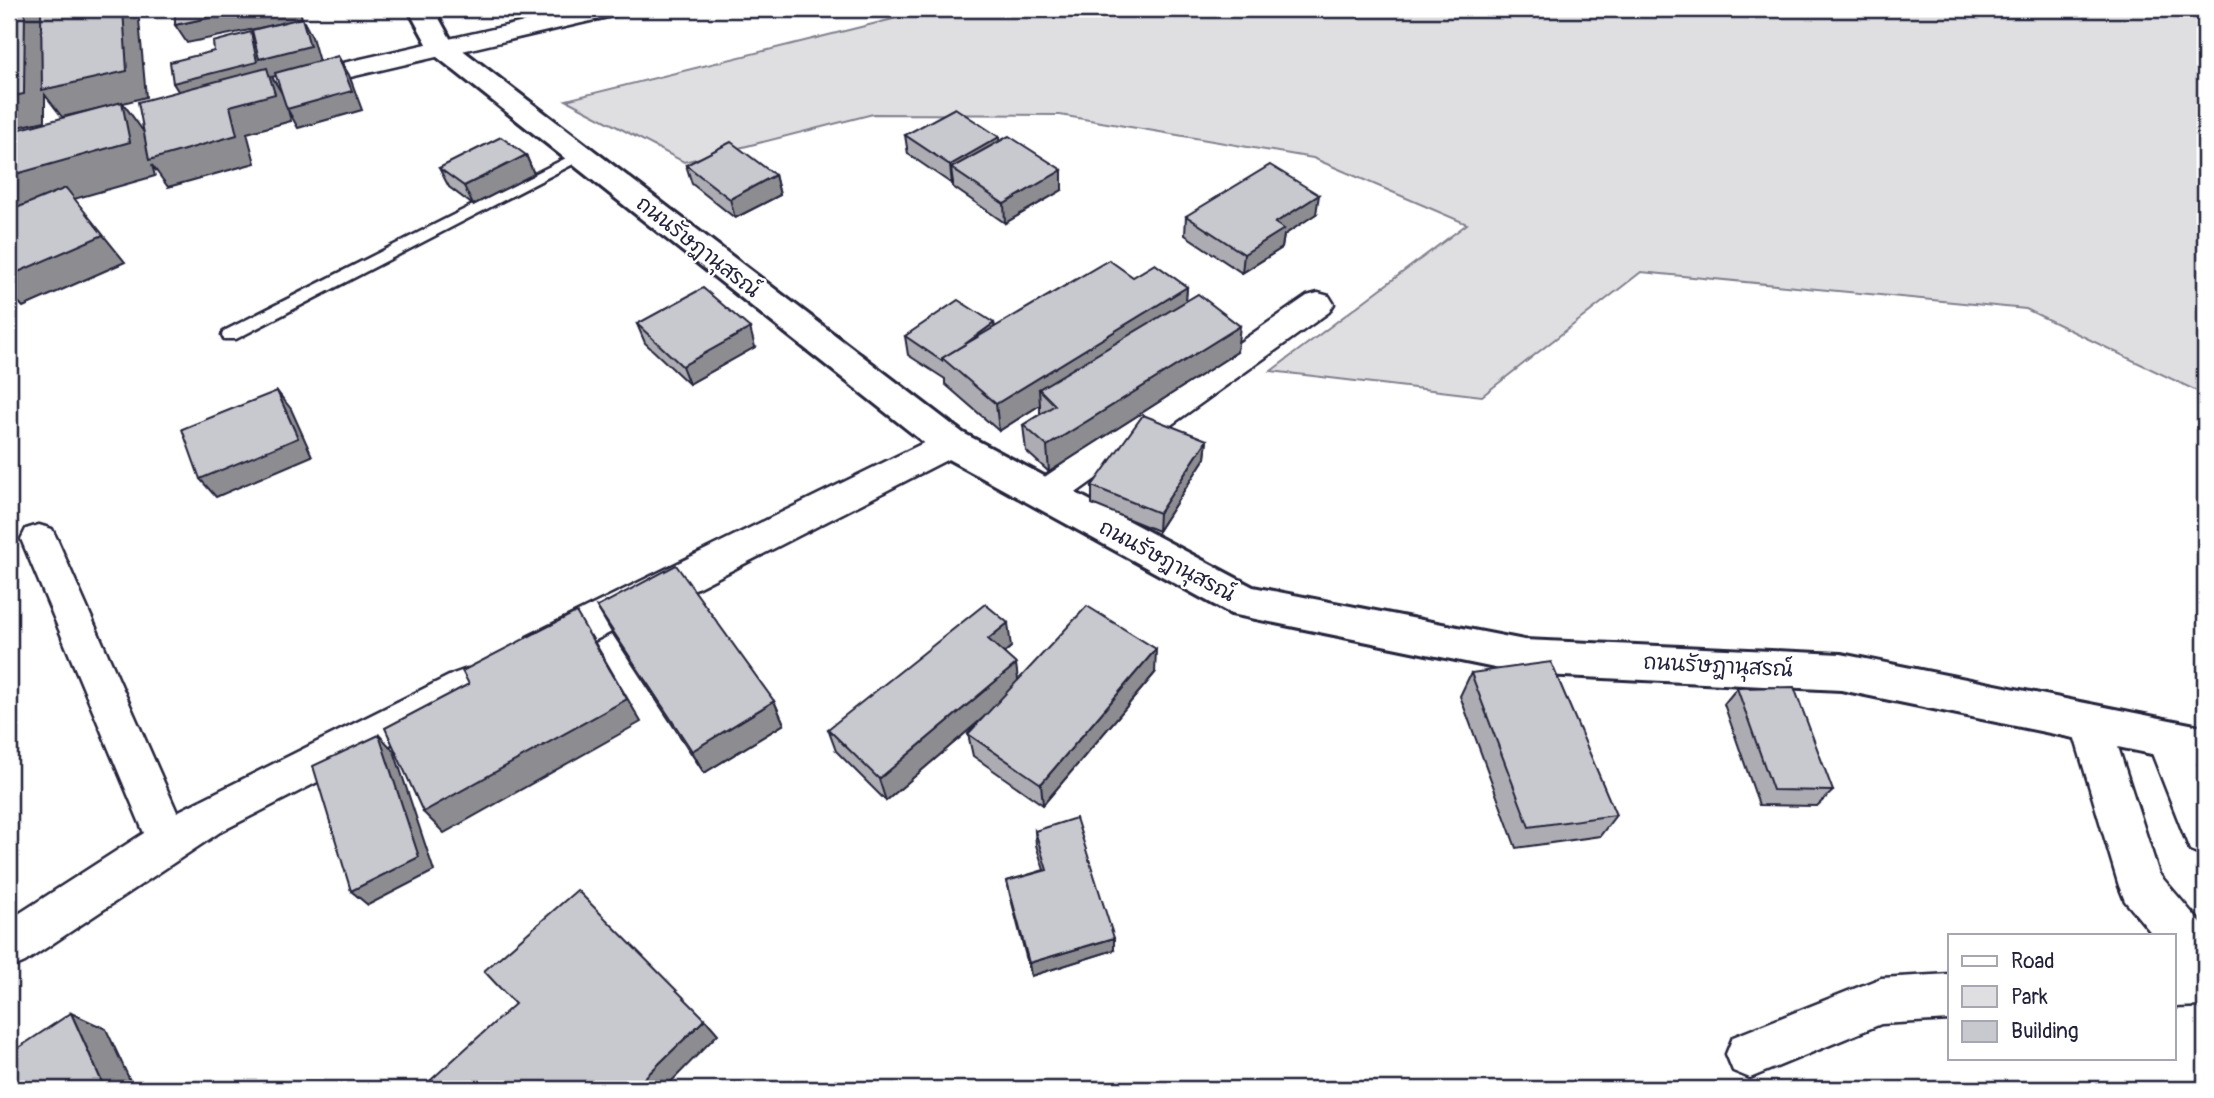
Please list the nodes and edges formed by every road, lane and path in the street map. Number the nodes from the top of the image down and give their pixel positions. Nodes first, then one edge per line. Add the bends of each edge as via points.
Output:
1 (421, 9) edge
2 (611, 9) edge
3 (442, 47) junction
4 (279, 86) edge
5 (580, 155) junction
6 (1318, 303) dead end
7 (230, 335) dead end
8 (950, 443) junction
9 (1046, 495) junction
10 (39, 539) dead end
11 (2090, 722) junction
12 (2185, 742) edge
13 (2205, 836) edge
14 (169, 842) junction
15 (9, 946) edge
16 (2205, 963) edge
17 (2205, 983) edge
18 (2176, 984) edge
19 (1948, 997) edge
20 (1750, 1054) dead end

1 - 3 street, ถนนรัษฎานุสรณ์
2 - 3 street
3 - 4 street
3 - 5 street, ถนนรัษฎานุสรณ์
5 - 7 lane
5 - 8 street, ถนนรัษฎานุสรณ์
6 - 9 street
8 - 9 street, ถนนรัษฎานุสรณ์
8 - 14 street via 205,818
9 - 11 street, ถนนรัษฎานุสรณ์ via 1245,602 1524,657 1840,672
10 - 14 street
11 - 12 street, ถนนรัษฎานุสรณ์
11 - 16 street via 2141,886
12 - 13 street
14 - 15 street
17 - 18 street
19 - 20 street via 1881,1001

